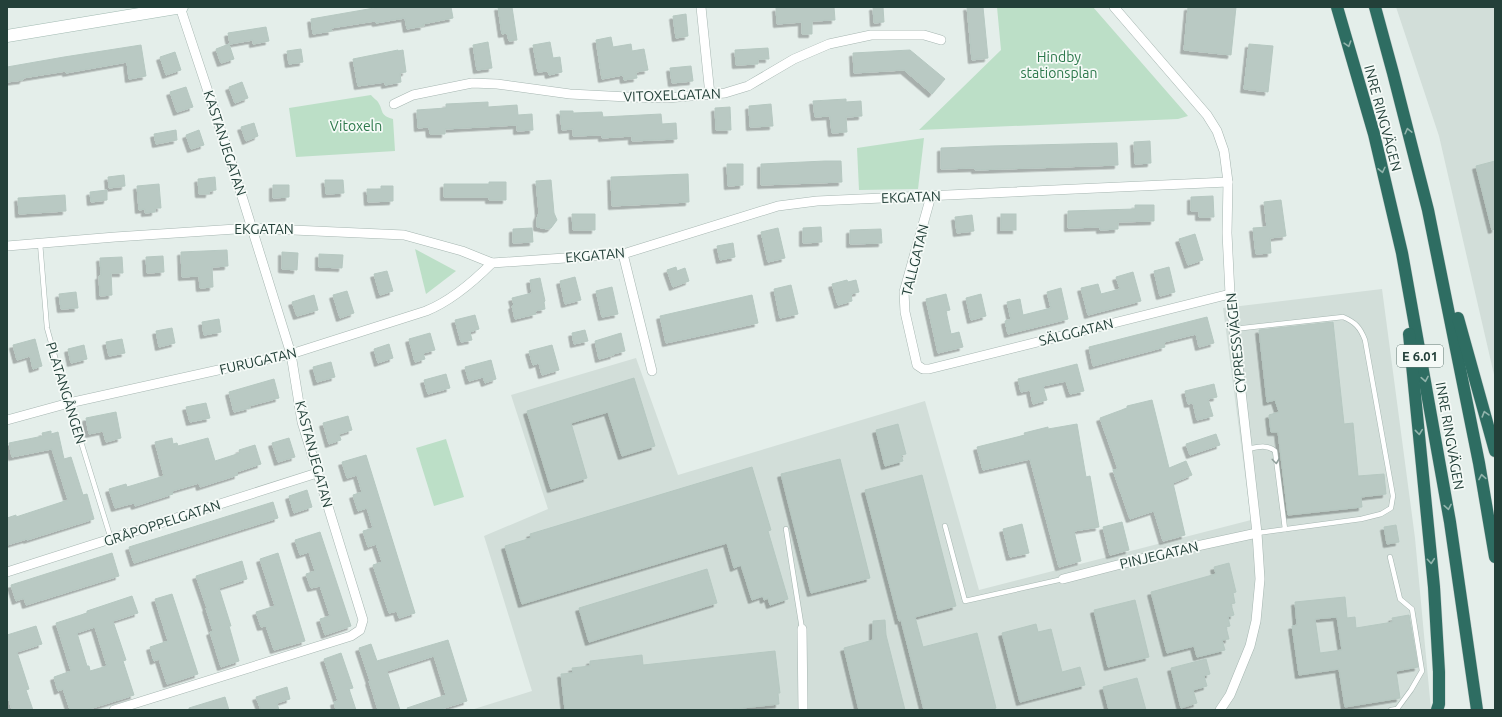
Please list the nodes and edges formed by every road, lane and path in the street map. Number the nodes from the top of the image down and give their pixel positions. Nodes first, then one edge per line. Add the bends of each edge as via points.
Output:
1 (181, 7) edge
2 (701, 7) edge
3 (1114, 7) edge
4 (1336, 7) edge
5 (1375, 7) edge
6 (7, 36) edge
7 (941, 40) dead end
8 (710, 95) junction
9 (394, 104) dead end
10 (1228, 182) junction
11 (931, 196) junction
12 (1428, 210) junction
13 (251, 228) junction
14 (40, 244) junction
15 (7, 246) edge
16 (1402, 253) junction
17 (623, 254) junction
18 (492, 263) junction
19 (1230, 294) junction
20 (1234, 329) junction
21 (291, 354) junction
22 (923, 369) joint
23 (652, 371) dead end
24 (69, 403) junction
25 (7, 420) edge
26 (1248, 449) junction
27 (1495, 451) edge
28 (317, 473) junction
29 (945, 526) dead end
30 (786, 529) dead end
31 (1285, 529) junction
32 (1257, 533) junction
33 (110, 539) junction
34 (1390, 557) dead end
35 (1495, 557) edge
36 (7, 572) edge
37 (1063, 579) joint
38 (802, 629) joint
39 (114, 710) edge
40 (803, 710) edge
41 (1220, 710) edge
42 (1391, 710) edge
43 (1437, 710) edge
44 (1477, 710) edge

1 - 6 street
1 - 13 street, KASTANJEGATAN
2 - 8 street
3 - 10 street, CYPRESSVÄGEN via 1207,115 1224,151
4 -> 16 highway, INRE RINGVÄGEN / E 6.01 via 1372,127
12 -> 5 highway, INRE RINGVÄGEN / E 6.01
7 - 8 street, VITOXELGATAN via 924,35 871,36 829,44 794,59 748,86 725,94
8 - 9 street, VITOXELGATAN via 628,97 570,94 472,83 413,95
10 - 11 street, EKGATAN
10 - 19 street, CYPRESSVÄGEN
11 - 17 street, EKGATAN via 817,201 778,206
11 - 22 street, TALLGATAN via 904,292 905,312 917,365
27 -> 12 highway
35 -> 12 highway, INRE RINGVÄGEN / E 6.01 via 1479,462
13 - 14 street, EKGATAN via 131,235
13 - 18 street, EKGATAN via 404,235 462,251
13 - 21 street, KASTANJEGATAN
14 - 15 street, EKGATAN
14 - 24 lane, PLATANGÅNGEN via 47,328
16 -> 43 highway via 1434,587 1439,672
16 -> 44 highway, INRE RINGVÄGEN / E 6.01 via 1450,522
17 - 18 street, EKGATAN
17 - 23 street
18 - 21 street, FURUGATAN via 467,286 433,308
19 - 20 street, CYPRESSVÄGEN
19 - 22 street, SÄLGGATAN
20 - 26 street, CYPRESSVÄGEN
20 - 31 lane via 1343,316 1354,321 1361,329 1365,340 1393,496 1391,508 1381,514 1361,519
21 - 24 street, FURUGATAN
21 - 28 street, KASTANJEGATAN via 302,422
24 - 25 street, FURUGATAN
24 - 33 lane, PLATANGÅNGEN
26 -> 31 lane via 1266,446 1275,451
26 - 32 street, CYPRESSVÄGEN
28 - 33 street, GRÅPOPPELGATAN
28 - 39 street, KASTANJEGATAN via 363,620 360,630 351,636
29 - 37 lane via 965,601
30 - 38 lane
31 - 32 lane
32 - 37 street, PINJEGATAN
32 - 41 street, CYPRESSVÄGEN via 1260,579 1256,621 1241,671
33 - 36 street, GRÅPOPPELGATAN
34 - 42 lane via 1400,599 1412,609 1422,671 1397,709
38 - 40 street

